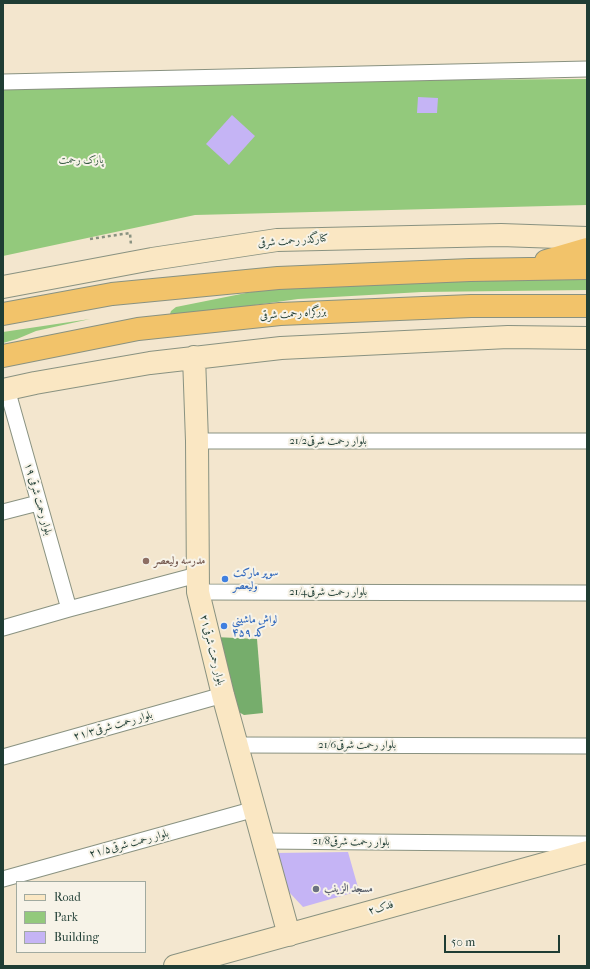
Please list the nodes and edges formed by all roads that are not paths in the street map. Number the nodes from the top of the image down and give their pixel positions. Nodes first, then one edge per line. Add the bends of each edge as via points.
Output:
1 (587, 70) edge
2 (3, 82) edge
3 (587, 238) edge
4 (587, 250) edge
5 (520, 268) junction
6 (587, 268) edge
7 (3, 287) edge
8 (587, 306) edge
9 (3, 314) edge
10 (587, 338) edge
11 (3, 356) edge
12 (194, 357) junction
13 (5, 390) edge
14 (197, 441) junction
15 (587, 441) edge
16 (38, 503) junction
17 (3, 512) edge
18 (197, 583) junction
19 (587, 593) edge
20 (69, 609) junction
21 (3, 628) edge
22 (223, 695) junction
23 (237, 745) junction
24 (587, 746) edge
25 (3, 757) edge
26 (254, 809) junction
27 (263, 841) junction
28 (587, 844) edge
29 (587, 852) edge
30 (3, 879) edge
31 (288, 935) junction
32 (175, 966) edge

1 - 2 street
3 - 7 main road, کنارگذر رحمت شرقی via 501,235 277,240 152,259
4 - 5 highway
5 - 6 highway
5 - 9 highway via 262,280 112,294
8 - 11 highway, بزرگراه رحمت شرقی via 471,306 280,314 138,329
10 - 12 main road via 508,337 289,348
12 - 13 main road
12 - 14 main road, بلوار رحمت شرقی۲۱
13 - 16 street, بلوار رحمت شرقی ۱۹
14 - 15 street, بلوار رحمت شرقی21/2
14 - 18 main road, بلوار رحمت شرقی۲۱
16 - 17 street
16 - 20 street, بلوار رحمت شرقی ۱۹
18 - 19 street, بلوار رحمت شرقی21/4 via 458,593
18 - 20 street, بلوار رحمت شرقی21/4
18 - 22 main road, بلوار رحمت شرقی۲۱
20 - 21 street, بلوار رحمت شرقی21/4
22 - 23 main road, بلوار رحمت شرقی۲۱
22 - 25 street, بلوار رحمت شرقی۲۱/۳
23 - 24 street, بلوار رحمت شرقی21/6
23 - 26 main road, بلوار رحمت شرقی۲۱
26 - 27 main road, بلوار رحمت شرقی۲۱
26 - 30 street, بلوار رحمت شرقی۲۱/۵
27 - 28 street, بلوار رحمت شرقی21/8
27 - 31 main road, بلوار رحمت شرقی۲۱
29 - 31 main road, فدک۲
31 - 32 main road, فدک۲

